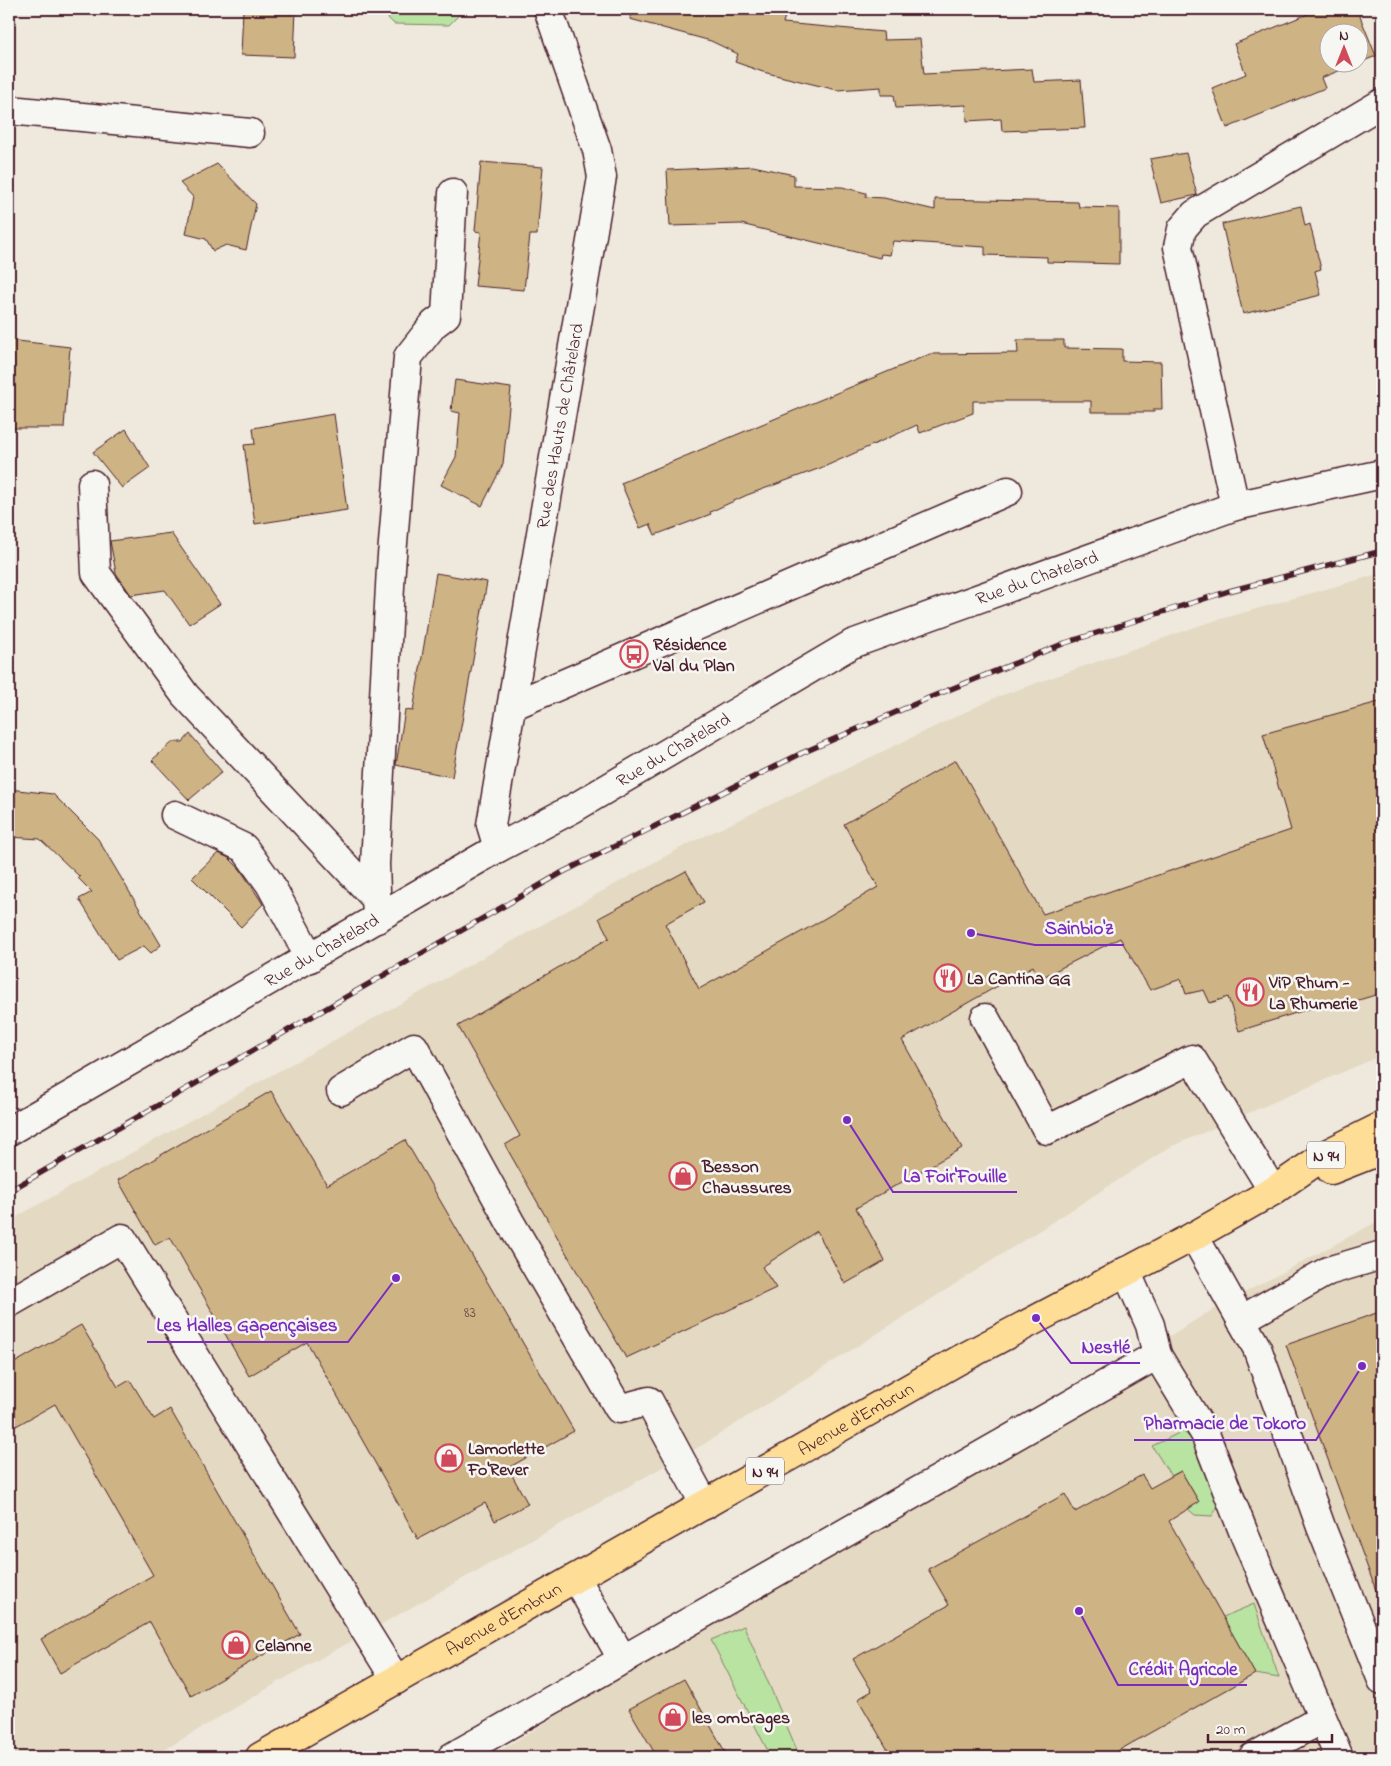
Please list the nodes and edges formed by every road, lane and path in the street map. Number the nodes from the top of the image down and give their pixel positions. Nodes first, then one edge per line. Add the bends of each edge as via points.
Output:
1 (548, 9) edge
2 (1382, 103) edge
3 (9, 110) edge
4 (250, 132) dead end
5 (453, 192) dead end
6 (1382, 474) edge
7 (92, 484) dead end
8 (1008, 491) dead end
9 (1235, 506) junction
10 (512, 706) junction
11 (175, 816) dead end
12 (498, 848) junction
13 (377, 909) junction
14 (310, 958) junction
15 (985, 1018) dead end
16 (341, 1091) dead end
17 (1382, 1126) edge
18 (9, 1131) edge
19 (1382, 1150) edge
20 (1273, 1191) junction
21 (1194, 1236) junction
22 (1382, 1256) edge
23 (1126, 1271) junction
24 (9, 1303) edge
25 (1241, 1320) junction
26 (1157, 1355) junction
27 (705, 1505) junction
28 (576, 1578) junction
29 (623, 1660) junction
30 (396, 1680) junction
31 (1382, 1680) edge
32 (1322, 1719) junction
33 (260, 1757) edge
34 (452, 1757) edge
35 (1253, 1757) edge
36 (1338, 1757) edge

1 - 10 street, Rue des Hauts de Châtelard via 597,150 602,177
2 - 9 street via 1195,214 1182,229 1178,247
3 - 4 street
5 - 13 street via 446,315 434,324 408,357 391,568 375,864
6 - 9 street, Rue du Chatelard
7 - 13 street via 96,573 185,695
8 - 10 street
9 - 12 street, Rue du Chatelard via 852,644 574,808
10 - 12 street, Rue des Hauts de Châtelard via 491,825
11 - 14 street via 244,848 270,884
12 - 13 street, Rue du Chatelard
13 - 14 street, Rue du Chatelard
14 - 18 street, Rue du Chatelard
15 - 20 street via 1047,1130 1192,1059
16 - 27 street via 414,1047 510,1222 619,1409 649,1401
17 - 20 main road, Avenue d'Embrun / N 94 via 1328,1154
19 - 20 main road, Avenue d'Embrun / N 94
20 - 21 main road, Avenue d'Embrun / N 94
21 - 23 main road, Avenue d'Embrun / N 94
21 - 25 street
22 - 25 street via 1328,1271
23 - 26 street via 1150,1325
23 - 27 main road, Avenue d'Embrun / N 94 via 998,1338
24 - 30 street via 122,1238
25 - 31 street via 1257,1348 1320,1527
26 - 29 street
26 - 32 street via 1205,1434
27 - 28 main road, Avenue d'Embrun / N 94
28 - 29 street
28 - 30 main road, Avenue d'Embrun / N 94
29 - 34 street
30 - 33 main road, Avenue d'Embrun / N 94
32 - 35 street
32 - 36 street

